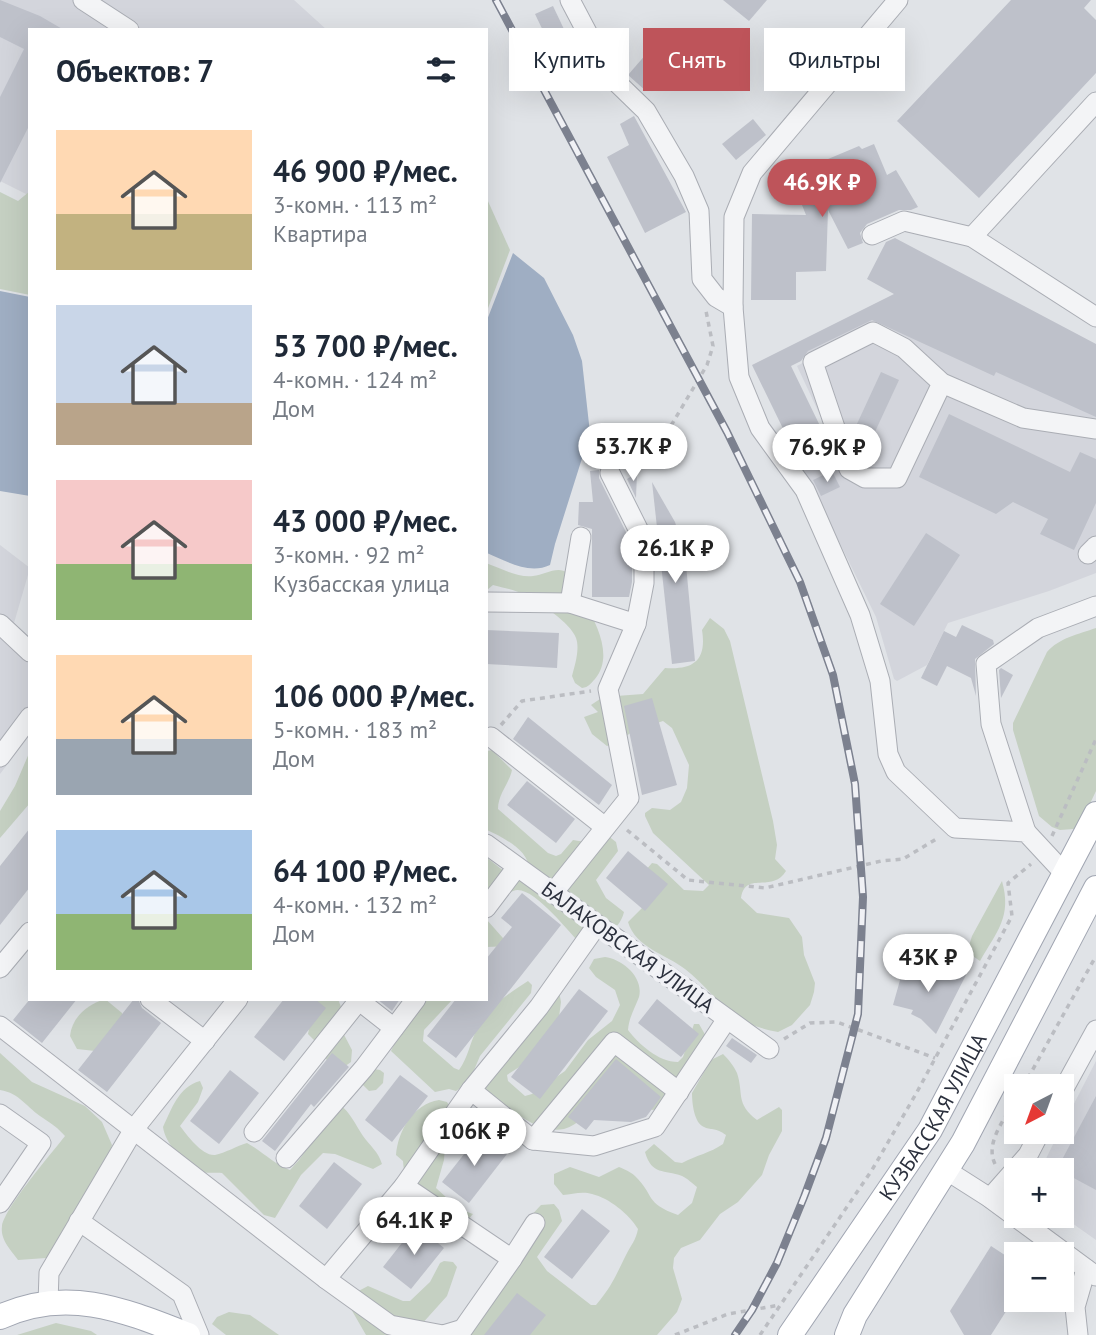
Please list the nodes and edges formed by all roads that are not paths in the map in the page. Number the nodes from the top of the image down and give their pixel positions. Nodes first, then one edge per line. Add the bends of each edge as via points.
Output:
1 (83, 0) edge
2 (570, 0) edge
3 (898, 0) edge
4 (126, 28) edge
5 (1096, 102) edge
6 (872, 235) dead end
7 (972, 237) junction
8 (733, 307) junction
9 (1095, 315) edge
10 (942, 383) junction
11 (1096, 429) edge
12 (610, 473) road end
13 (581, 537) dead end
14 (488, 602) edge
15 (570, 603) junction
16 (1096, 606) edge
17 (0, 624) edge
18 (636, 624) junction
19 (28, 650) edge
20 (28, 720) edge
21 (488, 738) edge
22 (0, 757) edge
23 (1096, 814) edge
24 (609, 823) junction
25 (1026, 832) junction
26 (488, 845) edge
27 (517, 867) junction
28 (1065, 874) junction
29 (1096, 888) edge
30 (553, 892) junction
31 (488, 905) edge
32 (597, 925) junction
33 (28, 934) edge
34 (0, 968) edge
35 (153, 1001) edge
36 (236, 1001) edge
37 (358, 1001) edge
38 (360, 1001) edge
39 (414, 1001) edge
40 (727, 1018) junction
41 (0, 1026) edge
42 (394, 1028) junction
43 (1096, 1030) edge
44 (205, 1041) junction
45 (769, 1049) road end
46 (1072, 1074) edge
47 (471, 1090) junction
48 (679, 1092) junction
49 (0, 1114) edge
50 (134, 1129) junction
51 (254, 1132) dead end
52 (533, 1140) junction
53 (1034, 1144) edge
54 (286, 1158) dead end
55 (946, 1170) junction
56 (404, 1186) junction
57 (990, 1198) junction
58 (0, 1203) edge
59 (79, 1221) junction
60 (535, 1223) dead end
61 (512, 1259) junction
62 (1091, 1273) edge
63 (326, 1279) junction
64 (48, 1303) junction
65 (0, 1317) edge
66 (188, 1335) edge
67 (199, 1335) edge
68 (790, 1335) edge
69 (847, 1335) edge
70 (1078, 1335) edge

1 - 4 street
2 - 8 street via 610,76 646,111 684,176 699,211 702,279 716,297
3 - 8 street via 752,173 734,217
5 - 7 street
6 - 7 street via 904,221
7 - 9 street
8 - 25 street via 739,377 749,402 760,428 805,490 860,615 880,681 888,754 896,772 955,828
10 - 10 street via 897,478 865,478 849,470 813,362 873,332 904,348
10 - 11 street via 1023,418
12 - 18 street via 644,541 644,583
13 - 15 street
14 - 15 street
15 - 18 street
16 - 25 street via 1038,628 986,664 991,724
17 - 19 street
18 - 24 street via 608,689 629,798
20 - 22 street
21 - 24 street
23 - 28 main road, КУЗБАССКАЯ УЛИЦА
24 - 30 street
25 - 28 street
26 - 27 street, БАЛАКОВСКАЯ УЛИЦА
27 - 30 street, БАЛАКОВСКАЯ УЛИЦА
27 - 31 street
28 - 68 main road, КУЗБАССКАЯ УЛИЦА via 930,1130
29 - 55 main road, КУЗБАССКАЯ УЛИЦА
30 - 32 street, БАЛАКОВСКАЯ УЛИЦА
32 - 40 street, БАЛАКОВСКАЯ УЛИЦА
32 - 47 street via 539,1007
33 - 34 street
35 - 44 street
36 - 44 street
37 - 51 street
38 - 42 street
39 - 42 street
40 - 45 street, БАЛАКОВСКАЯ УЛИЦА
40 - 48 street
41 - 50 street
42 - 54 street
43 - 46 street
44 - 50 street
47 - 52 street
47 - 56 street
48 - 52 street via 655,1127 594,1146
48 - 52 street via 614,1042
49 - 58 street via 41,1143
50 - 59 street
50 - 63 street
53 - 57 street
55 - 57 street
55 - 69 main road, КУЗБАССКАЯ УЛИЦА
56 - 61 street
56 - 63 street
57 - 62 street
59 - 64 street via 49,1273
59 - 67 street via 182,1294
60 - 61 street
61 - 63 street via 463,1329 443,1335 390,1325
62 - 70 street via 1075,1307
64 - 65 main road
64 - 66 main road via 92,1303

